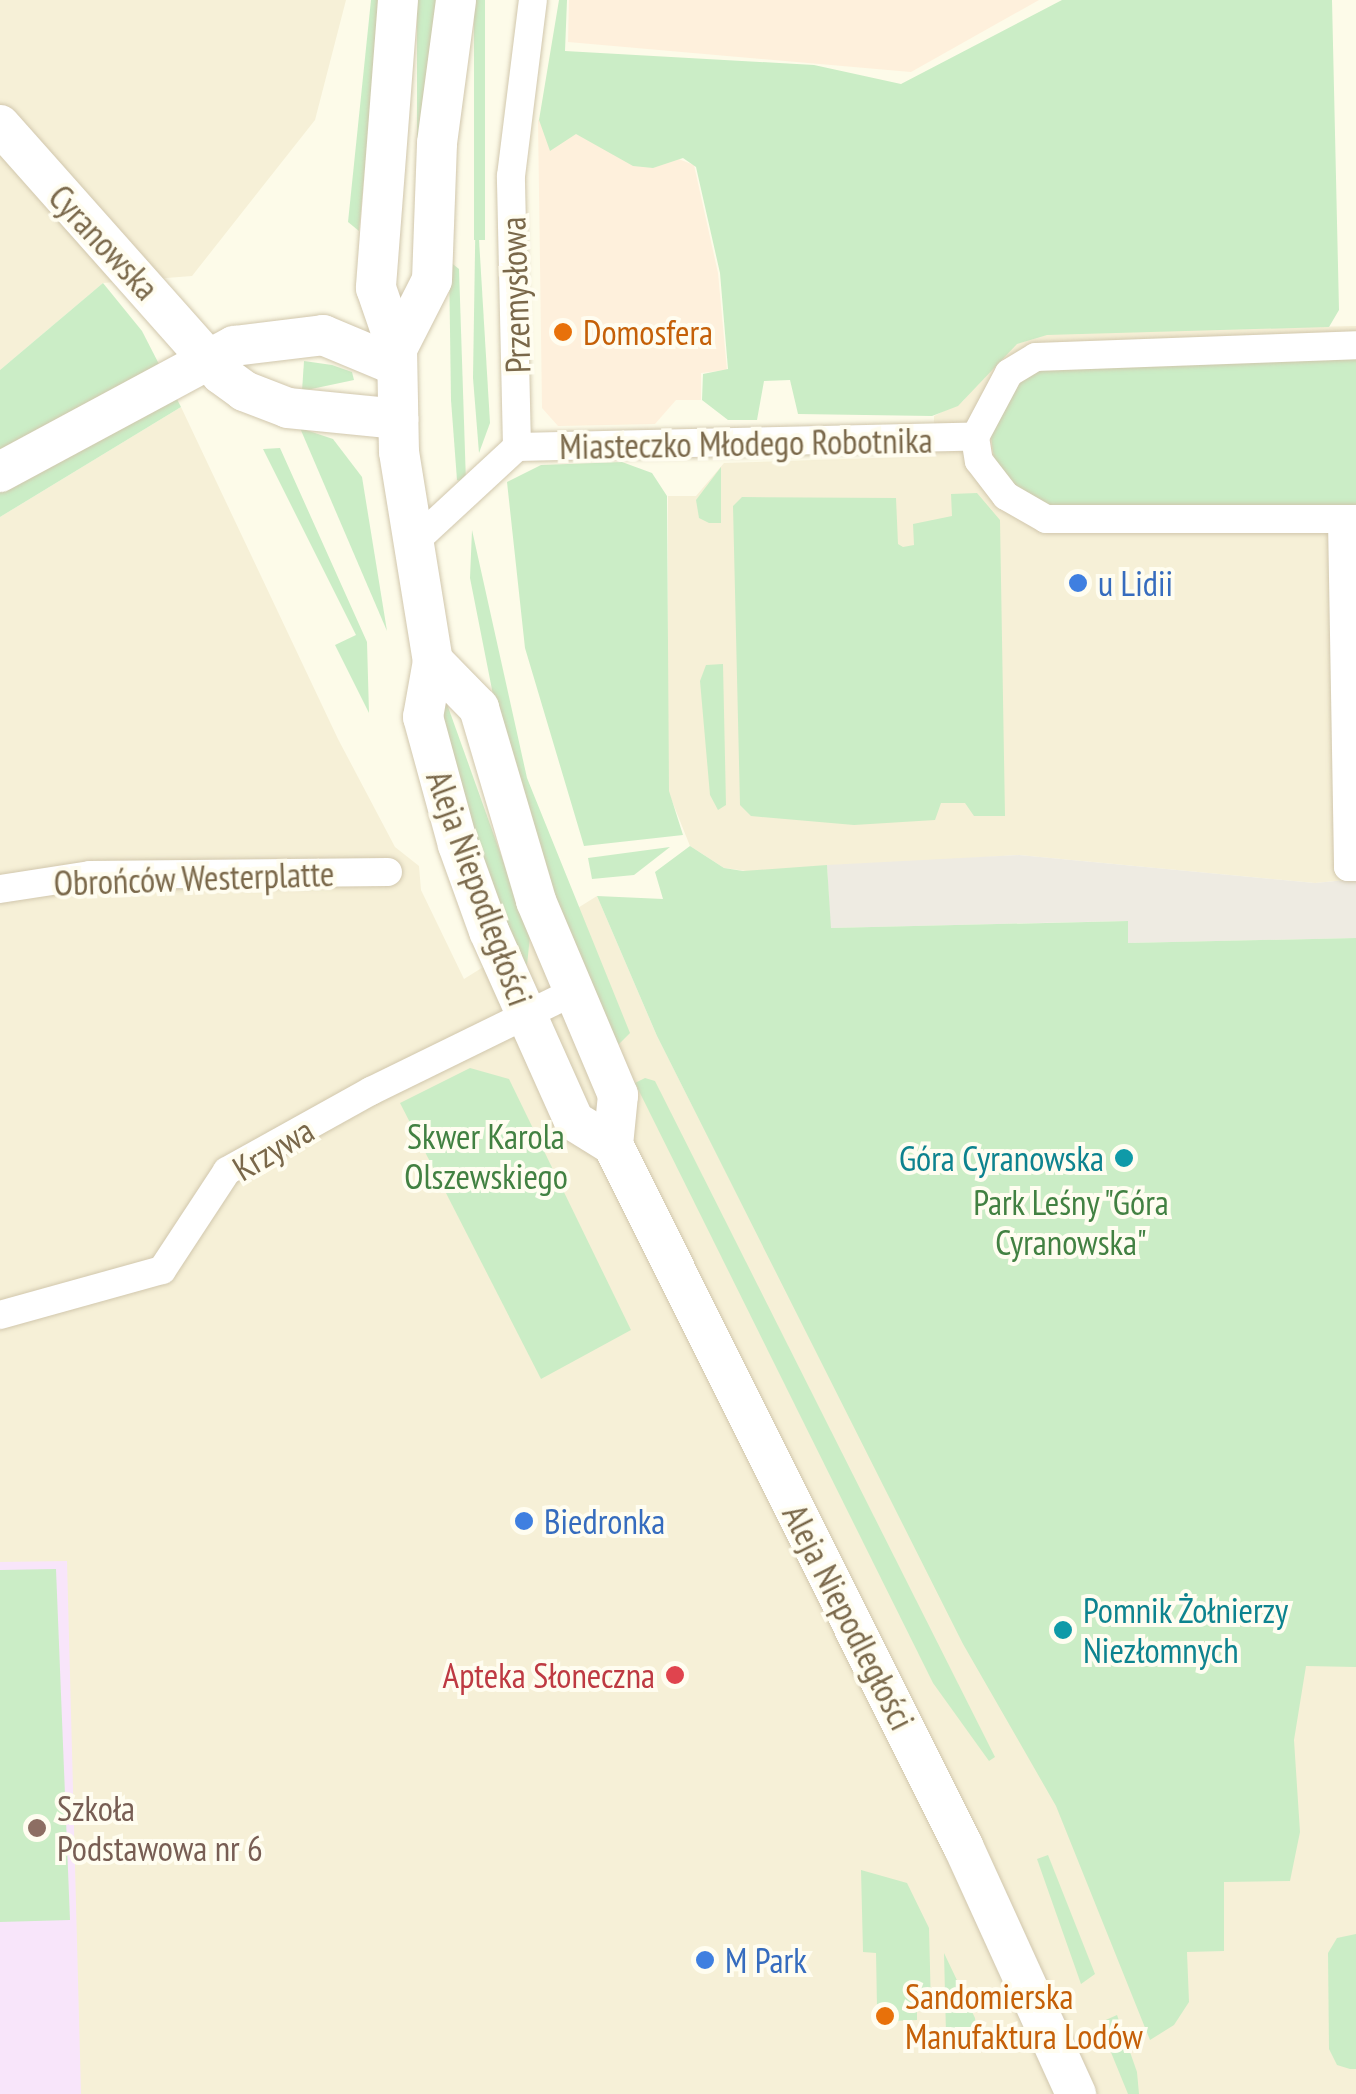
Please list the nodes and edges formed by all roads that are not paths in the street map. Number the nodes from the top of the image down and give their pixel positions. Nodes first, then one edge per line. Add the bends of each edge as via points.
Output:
1 (398, 0) edge
2 (456, 0) edge
3 (533, 0) edge
4 (0, 125) edge
5 (1356, 345) edge
6 (211, 357) junction
7 (397, 358) junction
8 (398, 419) junction
9 (975, 438) junction
10 (517, 447) junction
11 (0, 472) edge
12 (1349, 519) edge
13 (411, 546) junction
14 (433, 660) junction
15 (1356, 867) edge
16 (388, 872) dead end
17 (0, 889) edge
18 (571, 993) junction
19 (523, 1012) junction
20 (613, 1145) junction
21 (0, 1316) edge
22 (1076, 2094) edge

1 - 7 street via 376,288
2 - 7 street via 437,142 432,280
3 - 10 street, Przemysłowa via 511,176
4 - 6 street, Cyranowska
5 - 9 street, Miasteczko Młodego Robotnika via 1036,357 1009,373
6 - 7 street via 234,346 322,336
6 - 8 street, Cyranowska via 221,374 262,400
6 - 11 street
7 - 8 street, Aleja Niepodległości
8 - 13 street, Aleja Niepodległości
9 - 10 street, Miasteczko Młodego Robotnika
9 - 12 street, Miasteczko Młodego Robotnika via 979,461 1006,496 1046,520
10 - 13 street
12 - 15 street via 1348,867
13 - 14 street, Aleja Niepodległości
14 - 18 street, Aleja Niepodległości via 479,708 515,839
14 - 19 street, Aleja Niepodległości via 423,717 430,749 488,931
16 - 17 street, Obrońców Westerplatte via 90,874
18 - 19 street, Krzywa
18 - 20 street, Aleja Niepodległości via 618,1095
19 - 20 street, Aleja Niepodległości via 574,1120
19 - 21 street, Krzywa via 227,1171 162,1270
20 - 22 street, Aleja Niepodległości via 963,1846

